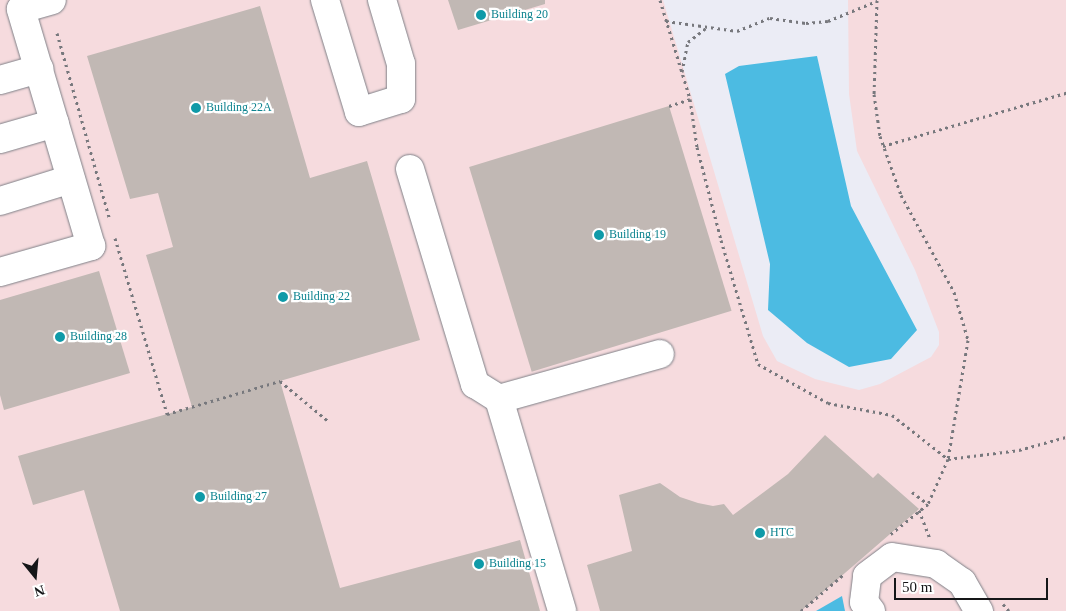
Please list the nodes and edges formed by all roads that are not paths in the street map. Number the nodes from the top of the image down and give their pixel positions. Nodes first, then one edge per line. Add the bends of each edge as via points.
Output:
1 (52, 0) edge
2 (325, 0) edge
3 (382, 0) edge
4 (13, 8) edge
5 (39, 69) junction
6 (0, 80) edge
7 (54, 123) junction
8 (0, 139) edge
9 (410, 169) dead end
10 (71, 179) junction
11 (0, 201) edge
12 (0, 272) edge
13 (660, 354) dead end
14 (499, 399) junction
15 (562, 611) edge
16 (871, 611) edge
17 (979, 611) edge

1 - 4 street
2 - 3 street via 359,112 401,99 401,64
4 - 5 street
5 - 6 street
5 - 7 street
7 - 8 street
7 - 10 street
9 - 14 street via 475,384
10 - 11 street
10 - 12 street via 91,246
13 - 14 street
14 - 15 street
16 - 17 street via 864,602 867,576 892,557 936,564 962,582

